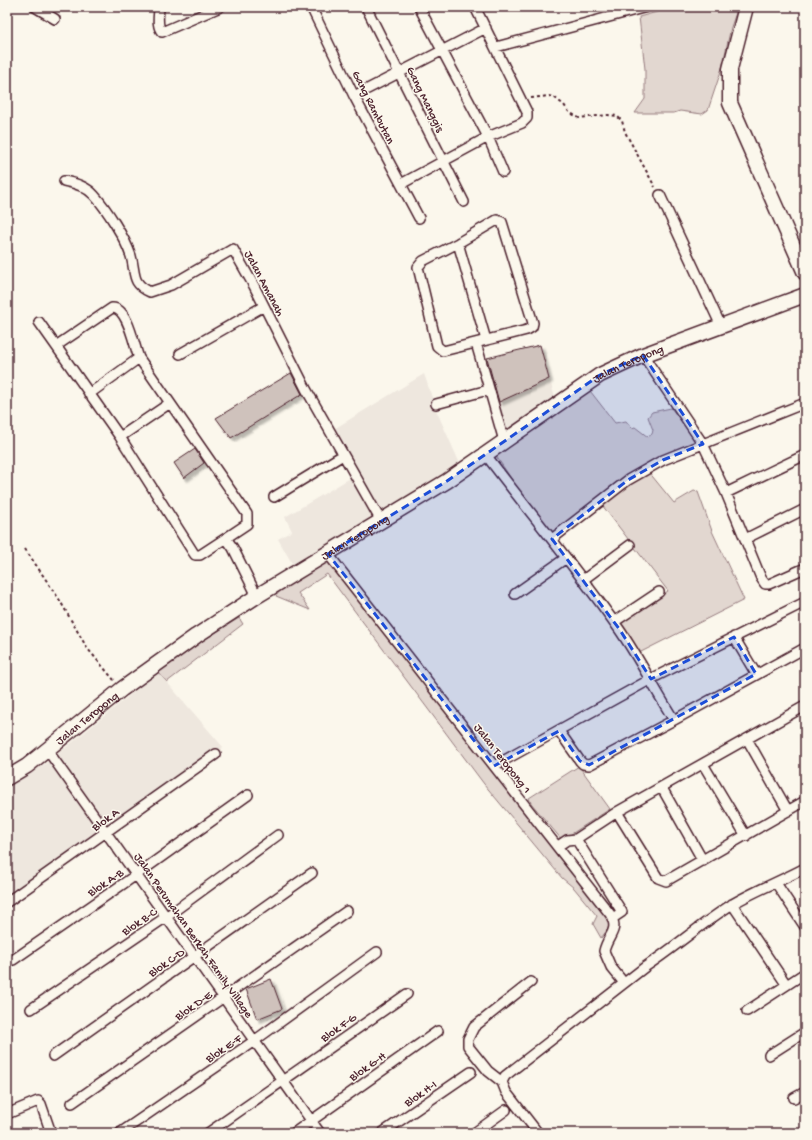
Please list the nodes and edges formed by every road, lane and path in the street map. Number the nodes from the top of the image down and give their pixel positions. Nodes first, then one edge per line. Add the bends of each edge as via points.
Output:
1 (35, 7) edge
2 (159, 7) edge
3 (220, 7) edge
4 (311, 7) edge
5 (366, 7) edge
6 (419, 7) edge
7 (475, 7) edge
8 (647, 7) edge
9 (746, 7) edge
10 (206, 10) edge
11 (55, 19) dead end
12 (486, 28) junction
13 (496, 48) junction
14 (442, 50) junction
15 (399, 72) junction
16 (354, 96) junction
17 (522, 100) junction
18 (488, 138) junction
19 (443, 162) junction
20 (503, 172) dead end
21 (64, 181) dead end
22 (401, 184) junction
23 (660, 195) joint
24 (464, 202) dead end
25 (419, 218) dead end
26 (458, 244) junction
27 (805, 273) edge
28 (805, 294) edge
29 (264, 306) junction
30 (38, 322) dead end
31 (721, 326) junction
32 (486, 340) junction
33 (476, 343) junction
34 (56, 346) junction
35 (180, 354) dead end
36 (643, 355) junction
37 (139, 358) junction
38 (488, 390) junction
39 (89, 394) junction
40 (170, 403) junction
41 (805, 403) edge
42 (436, 404) dead end
43 (120, 437) junction
44 (504, 441) junction
45 (703, 444) junction
46 (343, 455) junction
47 (486, 455) junction
48 (804, 458) edge
49 (726, 493) junction
50 (274, 497) dead end
51 (805, 509) edge
52 (381, 521) junction
53 (226, 538) junction
54 (552, 539) junction
55 (745, 539) junction
56 (630, 545) dead end
57 (25, 549) dead end
58 (328, 554) junction
59 (566, 558) junction
60 (805, 568) edge
61 (583, 580) junction
62 (659, 592) dead end
63 (515, 594) dead end
64 (257, 596) junction
65 (805, 602) edge
66 (614, 622) junction
67 (734, 637) junction
68 (805, 648) edge
69 (756, 674) junction
70 (651, 679) junction
71 (122, 689) junction
72 (805, 706) edge
73 (674, 720) junction
74 (559, 731) junction
75 (747, 739) junction
76 (48, 751) junction
77 (216, 754) dead end
78 (703, 764) junction
79 (494, 766) junction
80 (7, 778) edge
81 (662, 788) junction
82 (248, 795) dead end
83 (805, 801) edge
84 (788, 811) junction
85 (617, 812) junction
86 (106, 833) junction
87 (278, 835) dead end
88 (746, 836) junction
89 (576, 839) junction
90 (558, 846) junction
91 (703, 861) junction
92 (805, 868) edge
93 (312, 872) dead end
94 (136, 875) junction
95 (776, 883) junction
96 (7, 902) edge
97 (732, 904) junction
98 (347, 911) dead end
99 (166, 917) junction
100 (613, 918) junction
101 (805, 927) edge
102 (377, 952) dead end
103 (194, 956) junction
104 (13, 960) dead end
105 (805, 973) edge
106 (531, 982) dead end
107 (624, 983) junction
108 (786, 984) junction
109 (407, 994) dead end
110 (224, 998) junction
111 (31, 1009) dead end
112 (747, 1011) dead end
113 (438, 1031) dead end
114 (805, 1032) edge
115 (254, 1041) junction
116 (769, 1055) dead end
117 (52, 1056) dead end
118 (470, 1072) dead end
119 (283, 1081) junction
120 (502, 1082) junction
121 (805, 1092) edge
122 (794, 1098) dead end
123 (72, 1104) dead end
124 (506, 1110) dead end
125 (7, 1114) edge
126 (311, 1121) junction
127 (51, 1133) edge
128 (120, 1133) edge
129 (208, 1133) edge
130 (294, 1133) edge
131 (320, 1133) edge
132 (382, 1133) edge
133 (474, 1133) edge
134 (538, 1133) edge

1 - 11 street
2 - 10 street via 159,30 165,32
3 - 10 street
4 - 16 street, Gang Rambutan
5 - 15 street, Gang Manggis
6 - 14 street
7 - 12 street
8 - 13 street
9 - 27 main road via 730,69 730,103
12 - 13 street
12 - 14 street
13 - 17 street
14 - 15 street
14 - 18 street
15 - 16 street
15 - 19 street, Gang Manggis
16 - 22 street, Gang Rambutan
17 - 18 street via 527,118 522,123
17 - 23 path via 549,96 560,101 569,112 579,118 617,116 622,121 625,132
18 - 19 street
18 - 20 street
19 - 22 street
19 - 24 street, Gang Manggis
21 - 29 street, Jalan Amanah via 76,183 94,194 124,240 140,287 150,292 171,285 233,249
22 - 25 street, Gang Rambutan
23 - 31 street
26 - 32 street
26 - 32 street via 491,222 502,222 533,323 527,330
26 - 33 street via 423,261 418,271 437,346 443,351
28 - 31 main road, Jalan Teropong
29 - 35 street
29 - 46 street, Jalan Amanah
30 - 34 street
31 - 36 main road, Jalan Teropong
32 - 33 street
33 - 38 street
34 - 37 street via 115,308 130,328
34 - 39 street
36 - 44 main road, Jalan Teropong via 600,375
36 - 45 street
37 - 39 street
37 - 40 street
38 - 42 street
38 - 44 street
39 - 43 street
40 - 43 street
40 - 53 street via 247,514 247,524
41 - 45 street
43 - 53 street via 195,555 200,555
44 - 47 main road, Jalan Teropong
45 - 49 street
45 - 54 street via 663,460 628,480
46 - 50 street
46 - 52 street, Jalan Amanah
47 - 52 main road, Jalan Teropong
47 - 54 street
48 - 49 street
49 - 55 street
51 - 55 street
52 - 58 main road, Jalan Teropong
53 - 64 street
54 - 59 street
55 - 60 street via 765,584
56 - 61 street
57 - 71 path via 87,648
58 - 64 main road, Jalan Teropong
58 - 79 street, Jalan Teropong 1
59 - 61 street
59 - 63 street
61 - 66 street
62 - 66 street
64 - 71 main road, Jalan Teropong
65 - 67 street
66 - 70 street
67 - 69 street
67 - 70 street
68 - 69 street
69 - 73 street
70 - 73 street
70 - 74 street
71 - 76 main road, Jalan Teropong
72 - 75 street
73 - 74 street via 589,765 580,761
74 - 79 street
75 - 78 street
75 - 84 street
76 - 80 main road, Jalan Teropong
76 - 86 street, Jalan Perumahan Berkah Family Village
77 - 86 street, Blok A
78 - 81 street
78 - 88 street
79 - 90 street, Jalan Teropong 1
81 - 85 street
81 - 91 street
82 - 94 street, Blok A-B
83 - 84 street
84 - 88 street
85 - 89 street
85 - 91 street via 660,880 666,881
86 - 94 street, Jalan Perumahan Berkah Family Village
86 - 96 street, Blok A
87 - 99 street, Blok B-C
88 - 91 street
89 - 90 street via 567,840
89 - 100 street via 622,912
90 - 100 street, Jalan Teropong 1
92 - 95 street
93 - 103 street, Blok C-D
94 - 99 street, Jalan Perumahan Berkah Family Village
94 - 104 street, Blok A-B
95 - 97 street
95 - 101 street
97 - 107 street
97 - 108 street
98 - 110 street, Blok D-E
99 - 103 street, Jalan Perumahan Berkah Family Village
99 - 111 street, Blok B-C
100 - 107 street via 614,931 604,951 611,967
102 - 115 street, Blok E-F
103 - 110 street, Jalan Perumahan Berkah Family Village
103 - 117 street, Blok C-D
105 - 108 street
106 - 120 street via 474,1027 468,1039 468,1046 488,1071
107 - 120 street via 513,1068
108 - 112 street
109 - 119 street, Blok F-G
110 - 115 street, Jalan Perumahan Berkah Family Village
110 - 123 street, Blok D-E
113 - 126 street, Blok G-H
114 - 116 street
115 - 119 street, Jalan Perumahan Berkah Family Village
115 - 128 street, Blok E-F
118 - 132 street, Blok H-I
119 - 126 street, Jalan Perumahan Berkah Family Village
119 - 129 street, Blok F-G
120 - 134 street via 506,1092
121 - 122 street
124 - 133 street
125 - 127 street via 38,1100
126 - 130 street, Blok G-H
126 - 131 street, Jalan Perumahan Berkah Family Village

